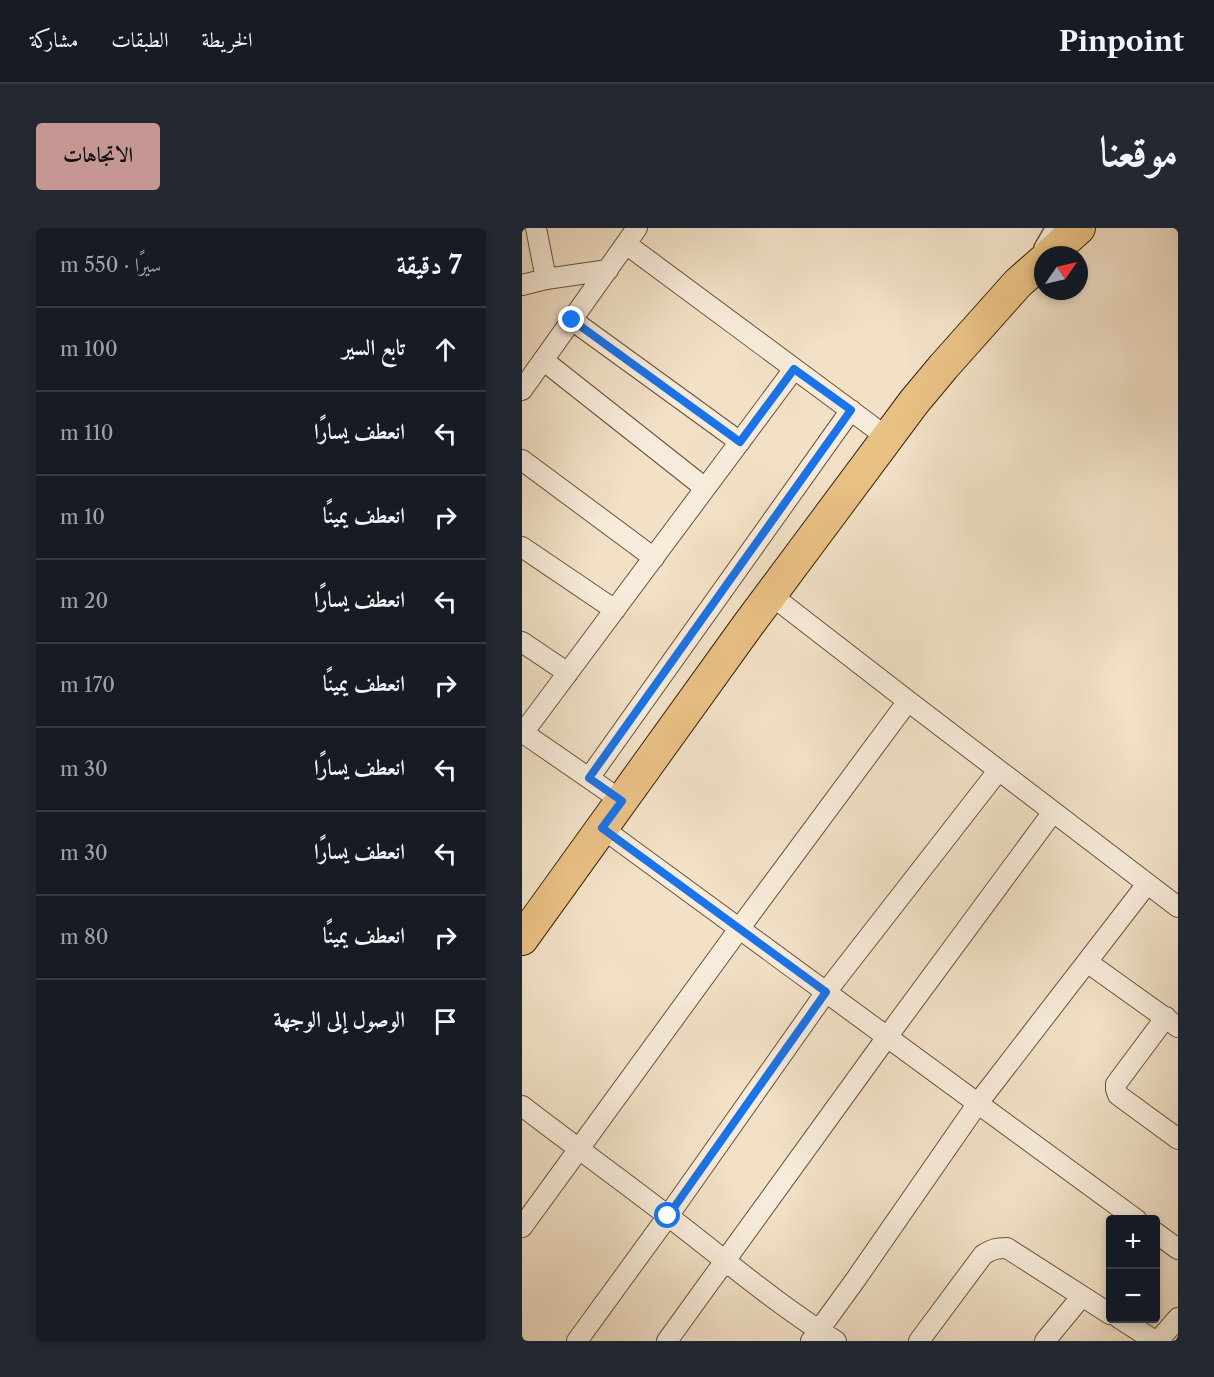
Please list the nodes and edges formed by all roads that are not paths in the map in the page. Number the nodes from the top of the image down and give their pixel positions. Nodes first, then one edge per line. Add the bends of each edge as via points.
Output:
1 (536, 228) edge
2 (637, 228) edge
3 (1050, 228) edge
4 (1078, 228) edge
5 (626, 244) junction
6 (1059, 246) edge
7 (1034, 269) edge
8 (608, 270) junction
9 (546, 279) junction
10 (1018, 283) junction
11 (522, 285) edge
12 (572, 320) junction
13 (543, 360) junction
14 (794, 369) junction
15 (522, 390) edge
16 (851, 410) junction
17 (888, 438) junction
18 (740, 442) junction
19 (522, 460) edge
20 (705, 488) junction
21 (522, 548) edge
22 (654, 558) junction
23 (771, 595) junction
24 (615, 610) junction
25 (522, 642) edge
26 (568, 673) junction
27 (908, 701) junction
28 (523, 732) edge
29 (998, 771) junction
30 (589, 778) junction
31 (622, 801) junction
32 (1053, 812) junction
33 (602, 828) junction
34 (1147, 884) junction
35 (1178, 907) edge
36 (738, 929) junction
37 (522, 939) edge
38 (1087, 962) junction
39 (826, 992) junction
40 (1172, 1022) edge
41 (887, 1037) junction
42 (978, 1103) junction
43 (522, 1106) edge
44 (1178, 1138) edge
45 (578, 1149) junction
46 (1130, 1215) edge
47 (668, 1216) junction
48 (522, 1227) edge
49 (1160, 1237) edge
50 (1178, 1250) edge
51 (725, 1262) junction
52 (1082, 1296) junction
53 (1106, 1311) edge
54 (1178, 1318) edge
55 (1127, 1323) edge
56 (815, 1336) edge
57 (578, 1341) edge
58 (667, 1341) edge
59 (836, 1341) edge
60 (919, 1341) edge
61 (1045, 1341) edge
62 (1157, 1341) edge

1 - 9 street
2 - 5 street
3 - 10 lane
4 - 6 main road
5 - 8 street
5 - 14 street
7 - 10 main road
8 - 9 street
8 - 12 street
9 - 11 street
10 - 17 main road via 944,366
12 - 13 street
12 - 18 street
13 - 15 street
13 - 20 street
14 - 16 street
14 - 18 street
16 - 17 street
16 - 30 street
17 - 23 main road
18 - 20 street
19 - 22 street
20 - 22 street
21 - 24 street
22 - 24 street
23 - 27 street
23 - 31 main road
24 - 26 street
25 - 26 street
26 - 28 street
27 - 29 street
27 - 36 street
28 - 30 street
29 - 32 street
29 - 39 street
30 - 31 street
31 - 33 main road
32 - 34 street
32 - 41 street
33 - 36 street
33 - 37 main road
34 - 35 street
34 - 38 street
36 - 39 street
36 - 45 street
38 - 40 street
38 - 42 street
39 - 41 street
39 - 47 street
40 - 44 street via 1116,1084 1116,1089 1118,1095
41 - 42 street
41 - 51 street
42 - 46 street
42 - 56 street
43 - 45 street
45 - 47 street
45 - 48 street
47 - 51 street
47 - 57 street
49 - 50 street
51 - 56 street
51 - 58 street
52 - 53 street
52 - 60 street via 1007,1248 996,1248 983,1255
52 - 61 street
54 - 62 street
55 - 62 street
56 - 59 street

